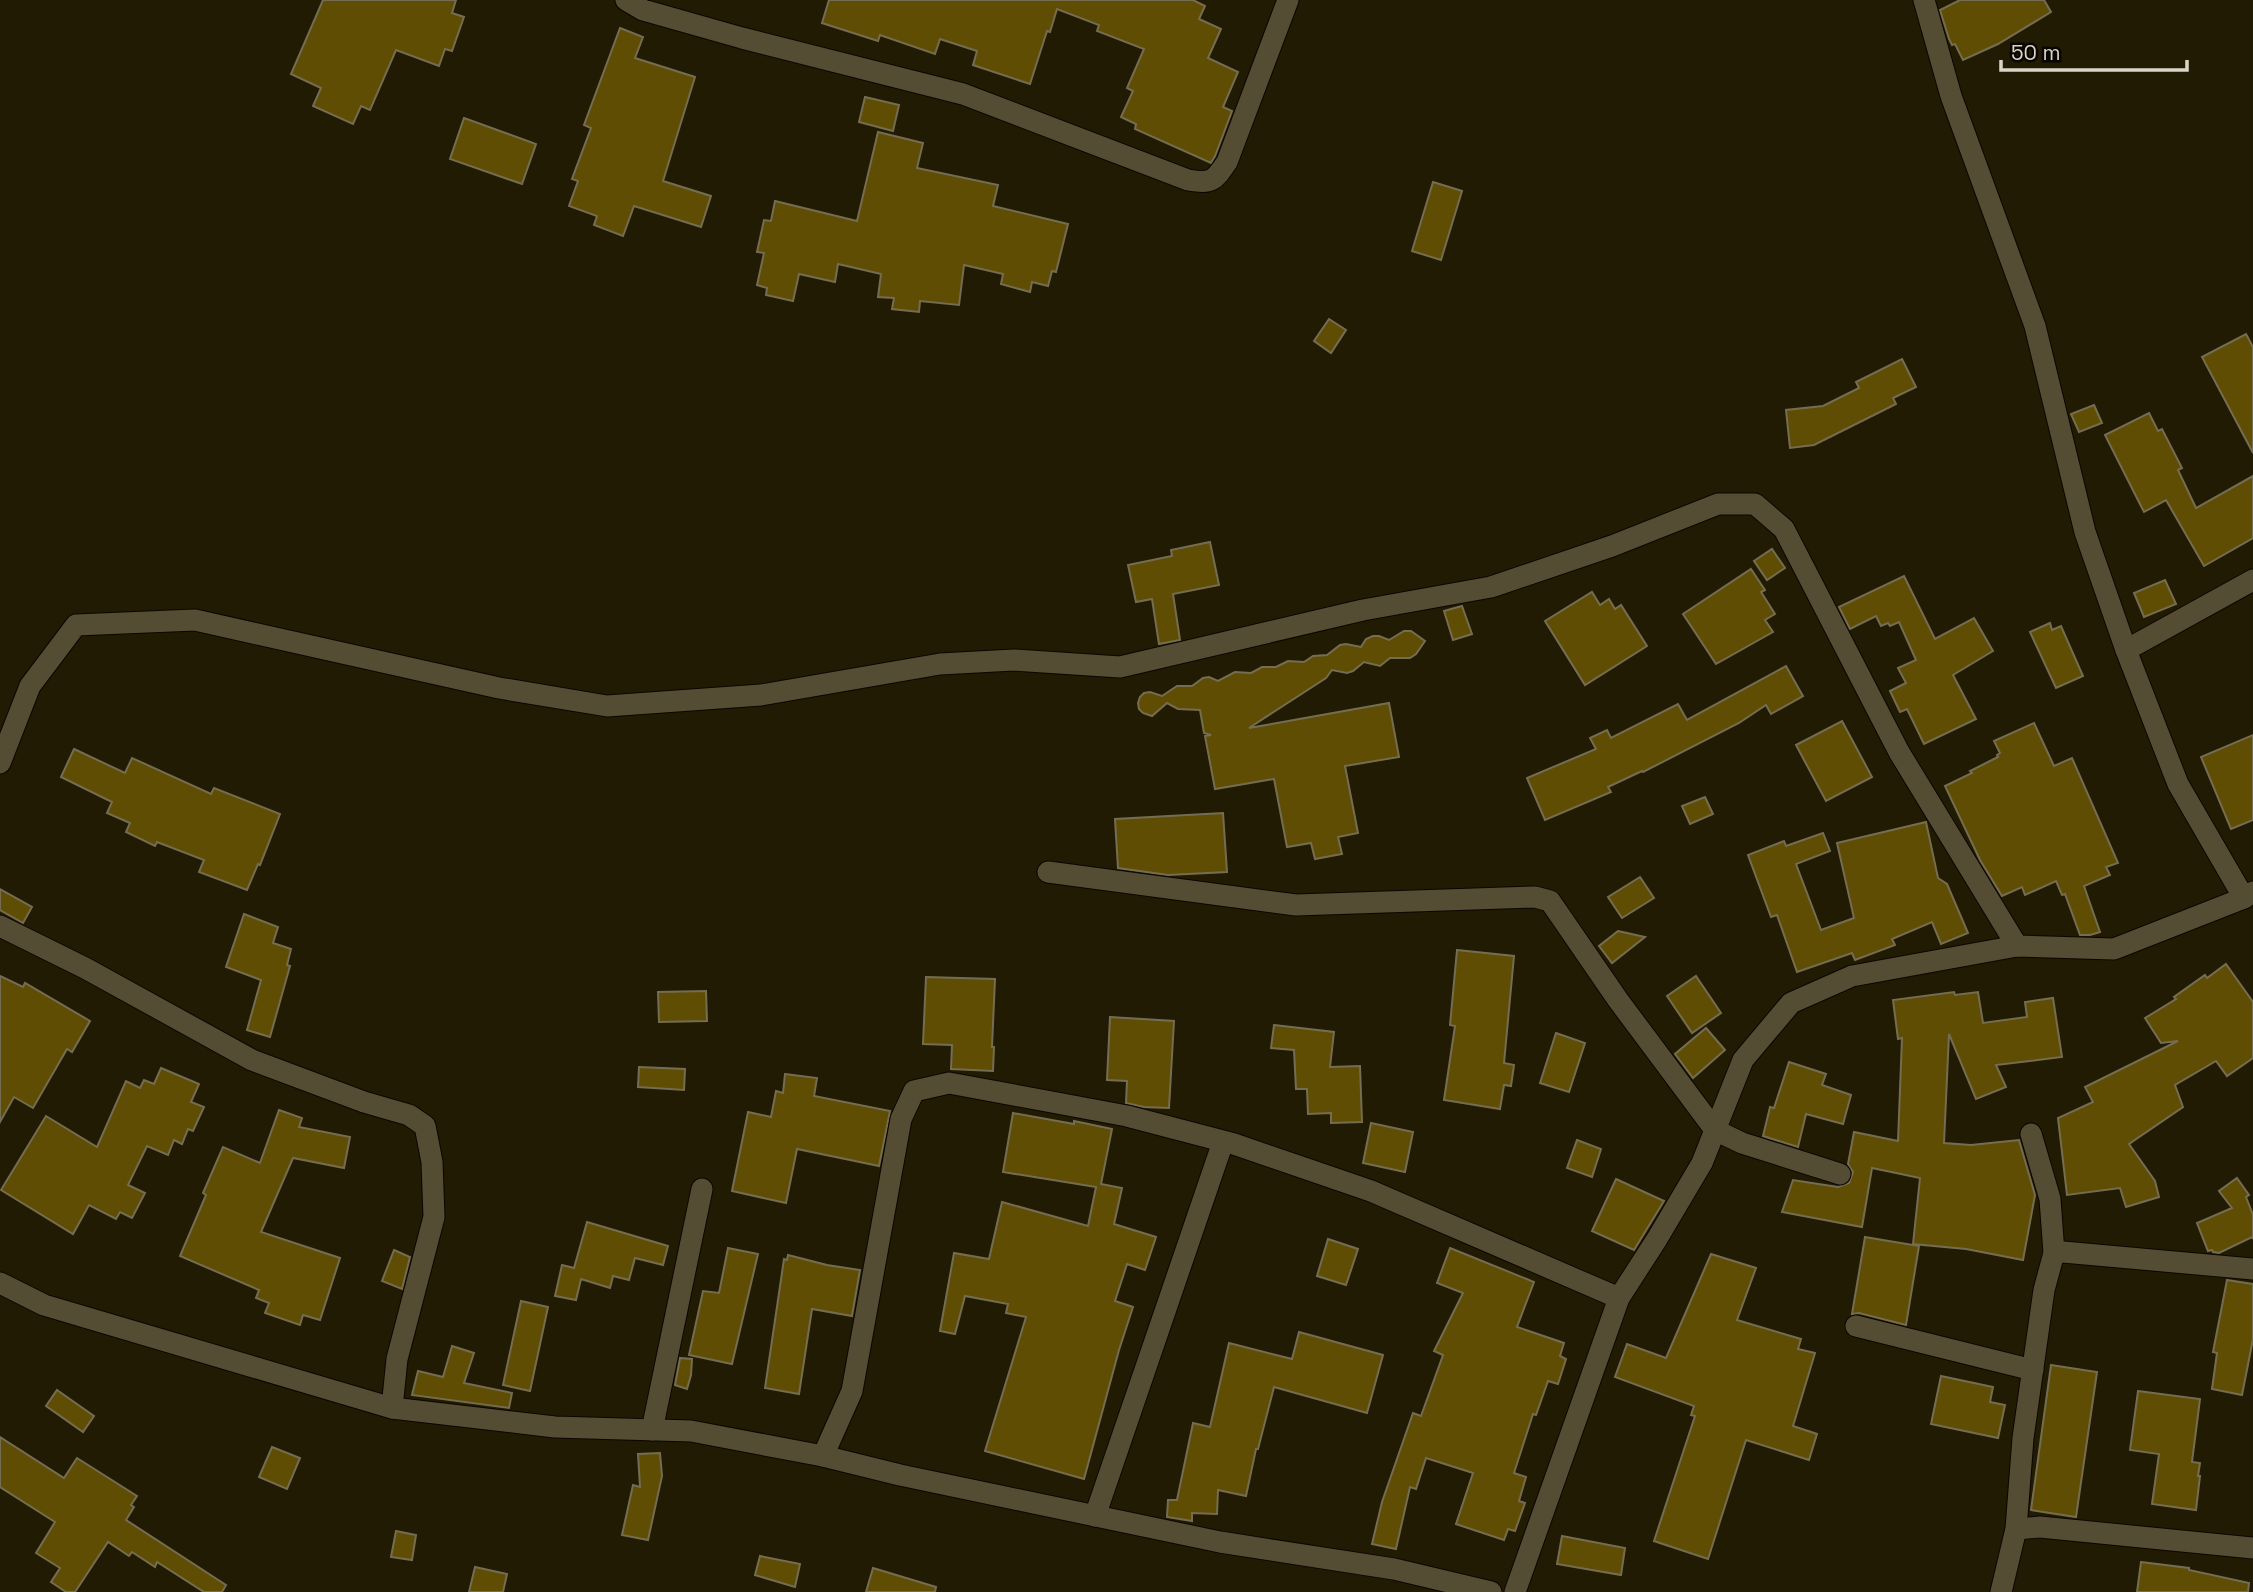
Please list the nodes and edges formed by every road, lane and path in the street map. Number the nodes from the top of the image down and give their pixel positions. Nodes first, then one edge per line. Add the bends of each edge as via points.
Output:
1 (626, 0) edge
2 (1288, 0) edge
3 (1924, 0) edge
4 (2253, 580) edge
5 (2126, 650) junction
6 (0, 763) edge
7 (1048, 872) dead end
8 (2248, 895) edge
9 (0, 926) edge
10 (2017, 946) junction
11 (1715, 1130) junction
12 (2031, 1134) dead end
13 (1223, 1142) junction
14 (1840, 1174) dead end
15 (702, 1189) dead end
16 (2054, 1253) junction
17 (2253, 1269) edge
18 (0, 1283) edge
19 (1619, 1298) junction
20 (1856, 1325) dead end
21 (2033, 1370) junction
22 (392, 1408) junction
23 (652, 1430) junction
24 (823, 1457) junction
25 (1095, 1516) junction
26 (2016, 1529) junction
27 (2253, 1548) edge
28 (1491, 1592) edge
29 (1515, 1592) edge
30 (2001, 1592) edge

1 - 2 street via 643,10 742,38 963,94 1205,183 1216,178 1227,162
3 - 5 street via 1951,96 2035,327 2085,532
4 - 5 street
5 - 8 street via 2178,784
6 - 10 street via 30,686 76,625 195,620 499,688 607,706 684,701 761,695 940,664 1014,660 1120,667 1363,610 1491,587 1718,504 1755,504 1784,529 1899,752
7 - 11 street via 1296,905 1535,897 1550,901
8 - 10 street via 2113,949
9 - 22 street via 252,1060 410,1115 425,1126 434,1217 397,1359
10 - 11 street via 1852,976 1791,1003 1743,1060
11 - 14 street
11 - 19 street via 1702,1163
12 - 16 street via 2050,1199
13 - 19 street via 1371,1191
13 - 24 street via 1127,1116 949,1083 914,1091 901,1119 852,1391
13 - 25 street
15 - 23 street
16 - 17 street
16 - 21 street
18 - 22 street via 44,1305
19 - 29 street
20 - 21 street
21 - 26 street
22 - 23 street via 555,1427
23 - 24 street via 691,1431
24 - 25 street
25 - 28 street via 1220,1542 1394,1569
26 - 27 street via 2040,1527
26 - 30 street

